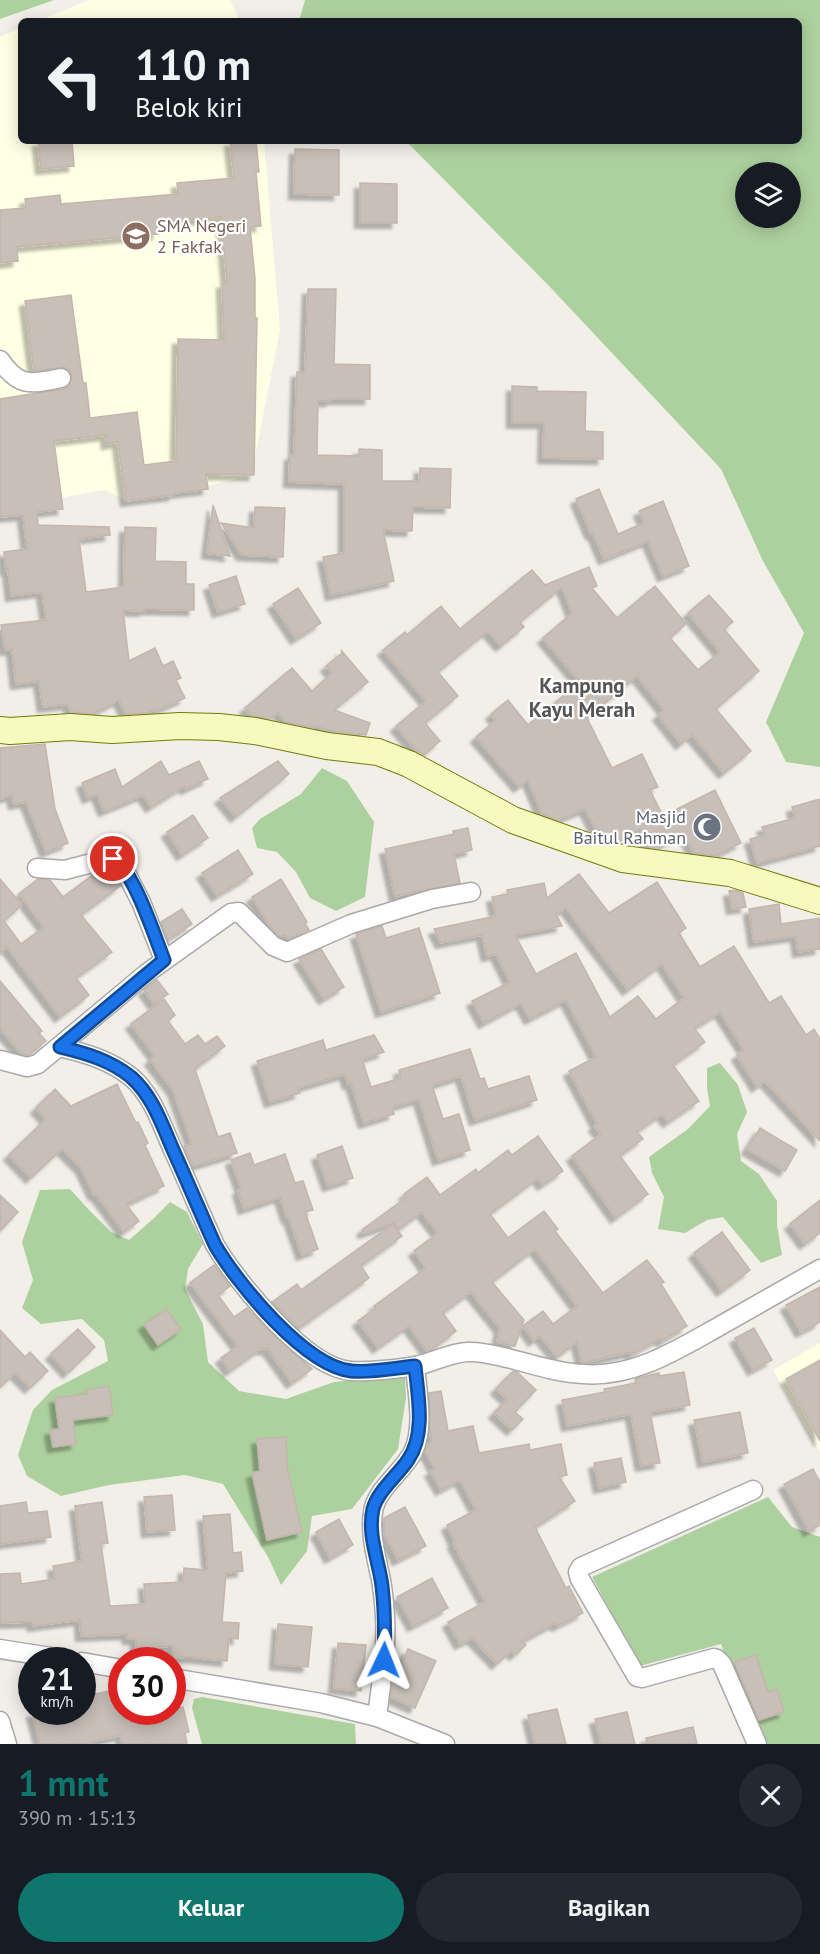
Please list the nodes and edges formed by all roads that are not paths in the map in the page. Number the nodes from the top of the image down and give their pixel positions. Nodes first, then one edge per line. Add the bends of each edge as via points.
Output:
1 (0, 360) edge
2 (61, 378) dead end
3 (0, 729) edge
4 (37, 868) dead end
5 (471, 892) dead end
6 (820, 901) edge
7 (164, 960) junction
8 (60, 1047) junction
9 (0, 1060) edge
10 (820, 1269) edge
11 (415, 1366) junction
12 (753, 1490) dead end
13 (0, 1650) edge
14 (18, 1653) edge
15 (186, 1680) edge
16 (377, 1717) junction
17 (0, 1721) edge
18 (7, 1744) edge
19 (445, 1744) edge
20 (758, 1744) edge

1 - 2 street via 16,378 24,381
3 - 6 main road via 219,727 378,753 409,764 513,820 623,859 730,873
4 - 7 street via 64,870 107,859 117,861 141,902
5 - 7 street via 432,899 351,924 287,951 273,946 235,911
7 - 8 street
8 - 9 street via 33,1067
8 - 11 street via 104,1060 131,1077 145,1093 215,1245 252,1295 301,1346 323,1361 352,1371
10 - 11 street via 669,1354 632,1370 606,1374 565,1372 480,1352 465,1352
11 - 16 street via 419,1416 416,1443 373,1510 372,1530 385,1619
12 - 20 street via 581,1567 578,1572 637,1677 717,1659
13 - 14 street
15 - 16 street via 321,1703
16 - 19 street
17 - 18 street

